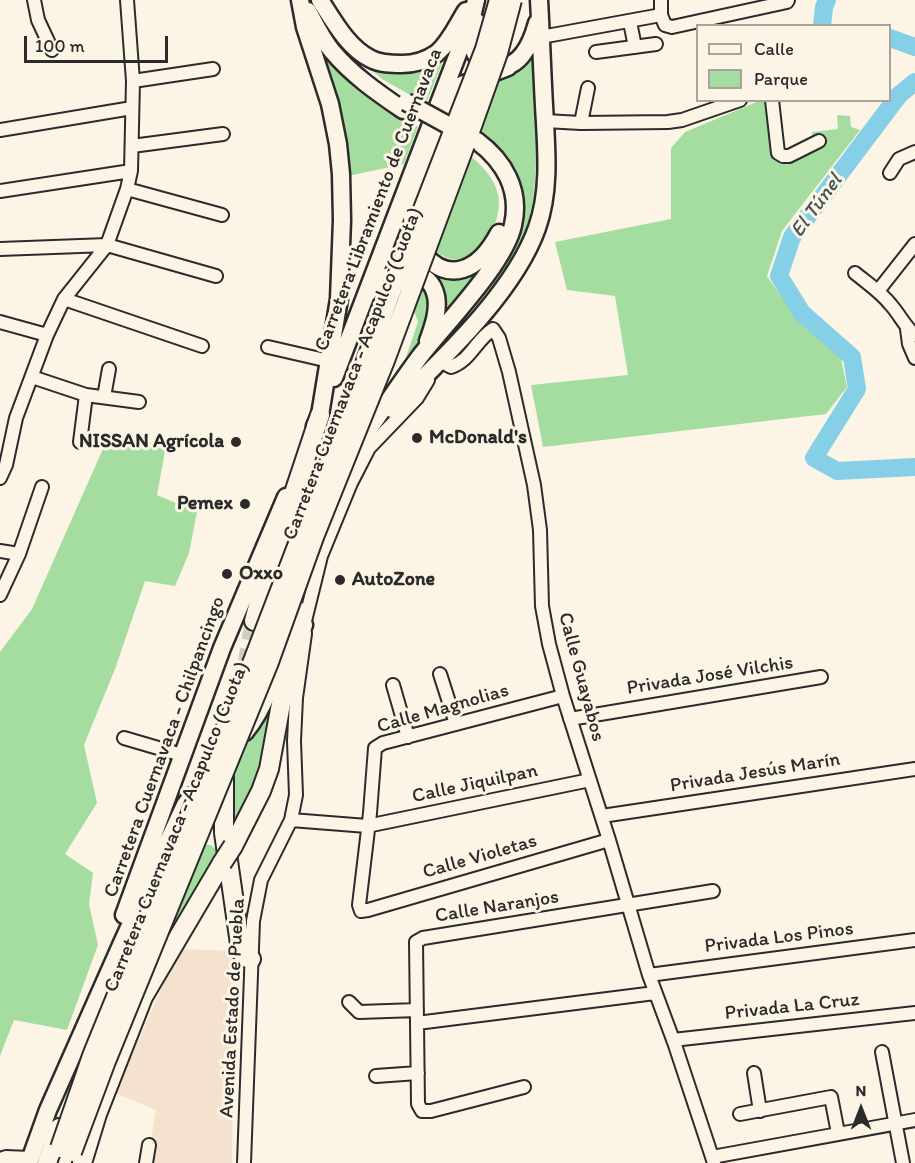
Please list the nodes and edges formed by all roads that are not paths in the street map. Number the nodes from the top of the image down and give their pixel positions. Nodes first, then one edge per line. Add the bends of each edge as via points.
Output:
1 (34, 0) edge
2 (127, 0) edge
3 (301, 0) edge
4 (315, 0) edge
5 (320, 0) edge
6 (476, 0) edge
7 (499, 0) edge
8 (512, 0) edge
9 (661, 0) edge
10 (788, 0) edge
11 (539, 7) edge
12 (663, 20) junction
13 (630, 22) junction
14 (541, 37) junction
15 (656, 44) dead end
16 (635, 47) junction
17 (52, 50) dead end
18 (596, 52) dead end
19 (508, 67) junction
20 (213, 69) dead end
21 (133, 81) junction
22 (588, 88) dead end
23 (734, 102) edge
24 (772, 102) edge
25 (405, 106) junction
26 (132, 108) junction
27 (544, 121) junction
28 (581, 123) junction
29 (0, 130) edge
30 (223, 134) dead end
31 (819, 141) dead end
32 (132, 146) junction
33 (475, 146) junction
34 (915, 152) edge
35 (131, 171) junction
36 (890, 174) dead end
37 (127, 189) junction
38 (0, 191) edge
39 (222, 215) dead end
40 (107, 244) junction
41 (915, 244) edge
42 (0, 249) edge
43 (855, 273) dead end
44 (216, 276) dead end
45 (878, 291) junction
46 (363, 298) junction
47 (64, 299) junction
48 (0, 322) edge
49 (911, 332) edge
50 (47, 335) junction
51 (202, 346) dead end
52 (268, 347) dead end
53 (423, 353) junction
54 (915, 358) edge
55 (329, 361) junction
56 (440, 361) junction
57 (109, 369) dead end
58 (32, 377) junction
59 (86, 395) junction
60 (104, 397) junction
61 (139, 402) dead end
62 (320, 415) junction
63 (360, 441) junction
64 (80, 442) dead end
65 (0, 478) edge
66 (42, 487) dead end
67 (0, 551) edge
68 (19, 554) junction
69 (0, 595) edge
70 (293, 603) junction
71 (254, 621) tunnel mouth
72 (304, 625) junction
73 (440, 674) dead end
74 (821, 677) dead end
75 (393, 685) dead end
76 (563, 696) junction
77 (570, 719) junction
78 (456, 724) junction
79 (408, 737) junction
80 (124, 738) dead end
81 (182, 755) junction
82 (915, 769) edge
83 (590, 780) junction
84 (602, 816) junction
85 (291, 820) junction
86 (367, 826) junction
87 (609, 840) junction
88 (713, 891) dead end
89 (628, 906) junction
90 (915, 940) edge
91 (251, 959) junction
92 (649, 975) junction
93 (655, 993) junction
94 (349, 1002) dead end
95 (417, 1010) junction
96 (915, 1012) edge
97 (88, 1021) junction
98 (417, 1023) junction
99 (673, 1040) junction
100 (882, 1052) dead end
101 (418, 1073) junction
102 (754, 1073) dead end
103 (376, 1076) dead end
104 (524, 1087) dead end
105 (760, 1111) junction
106 (740, 1114) dead end
107 (915, 1120) edge
108 (896, 1124) junction
109 (838, 1133) junction
110 (149, 1145) dead end
111 (0, 1159) edge
112 (713, 1160) edge
113 (36, 1161) edge
114 (55, 1163) edge
115 (69, 1163) edge
116 (82, 1163) edge
117 (146, 1163) edge
118 (244, 1163) edge
119 (903, 1163) edge

1 - 17 street via 38,20
2 - 21 street
3 - 25 main road via 331,50 370,87
3 - 55 main road, Carretera Cuernavaca - Chilpancingo via 305,27 330,105 341,174 339,299
4 - 25 main road via 347,53
5 - 6 main road via 361,52 379,62 404,64 436,54
6 - 19 main road via 474,51 487,65
6 - 46 main road, Carretera Libramiento de Cuernavaca
7 - 114 highway, Carretera Cuernavaca - Acapulco (Cuota), bridge via 485,49 330,461 92,1056
8 - 115 highway, Carretera Cuernavaca - Acapulco (Cuota), bridge via 498,53 384,363
9 - 12 street
10 - 12 street via 672,27
11 - 14 main road
11 - 19 main road via 526,50
12 - 13 street
13 - 14 street
13 - 16 street
14 - 27 main road
15 - 16 street
16 - 18 street
19 - 33 main road via 468,81 453,93 415,201 415,241 440,267 452,270 474,264 493,245 505,216 500,182
20 - 21 street
21 - 26 street
22 - 28 street
23 - 28 street via 668,122
24 - 31 street via 778,153 789,156
25 - 33 main road, bridge
26 - 29 street
26 - 32 street
27 - 28 street
27 - 56 main road via 545,189 537,228 509,281
30 - 32 street
32 - 35 street
33 - 53 main road, Carretera Cuernavaca - Chilpancingo via 499,160 511,182 512,231 483,277
34 - 36 street via 899,159
35 - 37 street
35 - 38 street
37 - 39 street
37 - 40 street
40 - 42 street
40 - 44 street
40 - 47 street
41 - 45 street
43 - 45 street
45 - 49 street
46 - 53 main road via 378,282 401,272 422,275 436,294 437,308
46 - 62 main road, Carretera Libramiento de Cuernavaca
47 - 50 street
47 - 51 street
48 - 50 street
49 - 54 street via 909,344
50 - 58 street
52 - 55 street
53 - 63 main road, Carretera Cuernavaca - Chilpancingo
55 - 62 main road, Carretera Cuernavaca - Chilpancingo
56 - 63 main road
56 - 72 street, Avenida Estado de Puebla via 417,398 369,448 321,556
56 - 76 street, Calle Guayabos via 451,367 461,363 493,329 499,338 534,485 540,530 542,606
57 - 60 street
58 - 59 street
58 - 65 street
59 - 60 street
59 - 64 street
60 - 61 street
62 - 71 highway
62 - 81 main road, Carretera Cuernavaca - Chilpancingo via 234,618
63 - 70 main road, Carretera Cuernavaca - Chilpancingo via 332,479 311,519
66 - 68 street
67 - 68 street
68 - 69 street
70 - 72 main road
70 - 97 main road, Carretera Cuernavaca - Chilpancingo via 261,709 185,805
70 - 116 highway, bridge via 289,660 269,769 261,791 233,846 143,997
72 - 85 street, Avenida Estado de Puebla via 296,698 296,795
73 - 78 street
74 - 77 street, Privada José Vilchis
75 - 79 street
76 - 77 street, Calle Guayabos
76 - 78 street, Calle Magnolias
77 - 83 street, Calle Guayabos
78 - 79 street, Calle Magnolias
79 - 86 street, Calle Magnolias via 375,748
80 - 81 street
81 - 97 main road, Carretera Cuernavaca - Chilpancingo
82 - 84 street, Privada Jesús Marín
83 - 84 street, Calle Guayabos
83 - 86 street, Calle Jiquilpan
84 - 87 street, Calle Guayabos
85 - 86 street, Calle Jiquilpan
85 - 91 street, Avenida Estado de Puebla via 261,880
86 - 87 street, Calle Violetas via 361,911
87 - 89 street, Calle Guayabos
88 - 89 street, Calle Naranjos
89 - 92 street, Calle Guayabos
89 - 95 street, Calle Naranjos via 423,938 416,942 415,950
90 - 92 street, Privada Los Pinos
91 - 113 highway via 241,951 224,833 225,765 165,905 106,1005
91 - 118 street, Avenida Estado de Puebla
92 - 93 street, Calle Guayabos
93 - 98 street
93 - 99 street, Calle Guayabos
94 - 95 street via 359,1012
95 - 98 street, Calle Naranjos
96 - 99 street, Privada La Cruz
97 - 113 main road, Carretera Cuernavaca - Chilpancingo via 48,1110
98 - 101 street, Calle Naranjos
99 - 112 street, Calle Guayabos
100 - 108 street
101 - 103 street
101 - 104 street, Calle Naranjos via 418,1104 422,1111
102 - 105 street
105 - 106 street
105 - 109 street via 831,1097
107 - 108 street
108 - 109 street
108 - 119 street
109 - 112 street
110 - 117 street
111 - 113 street

